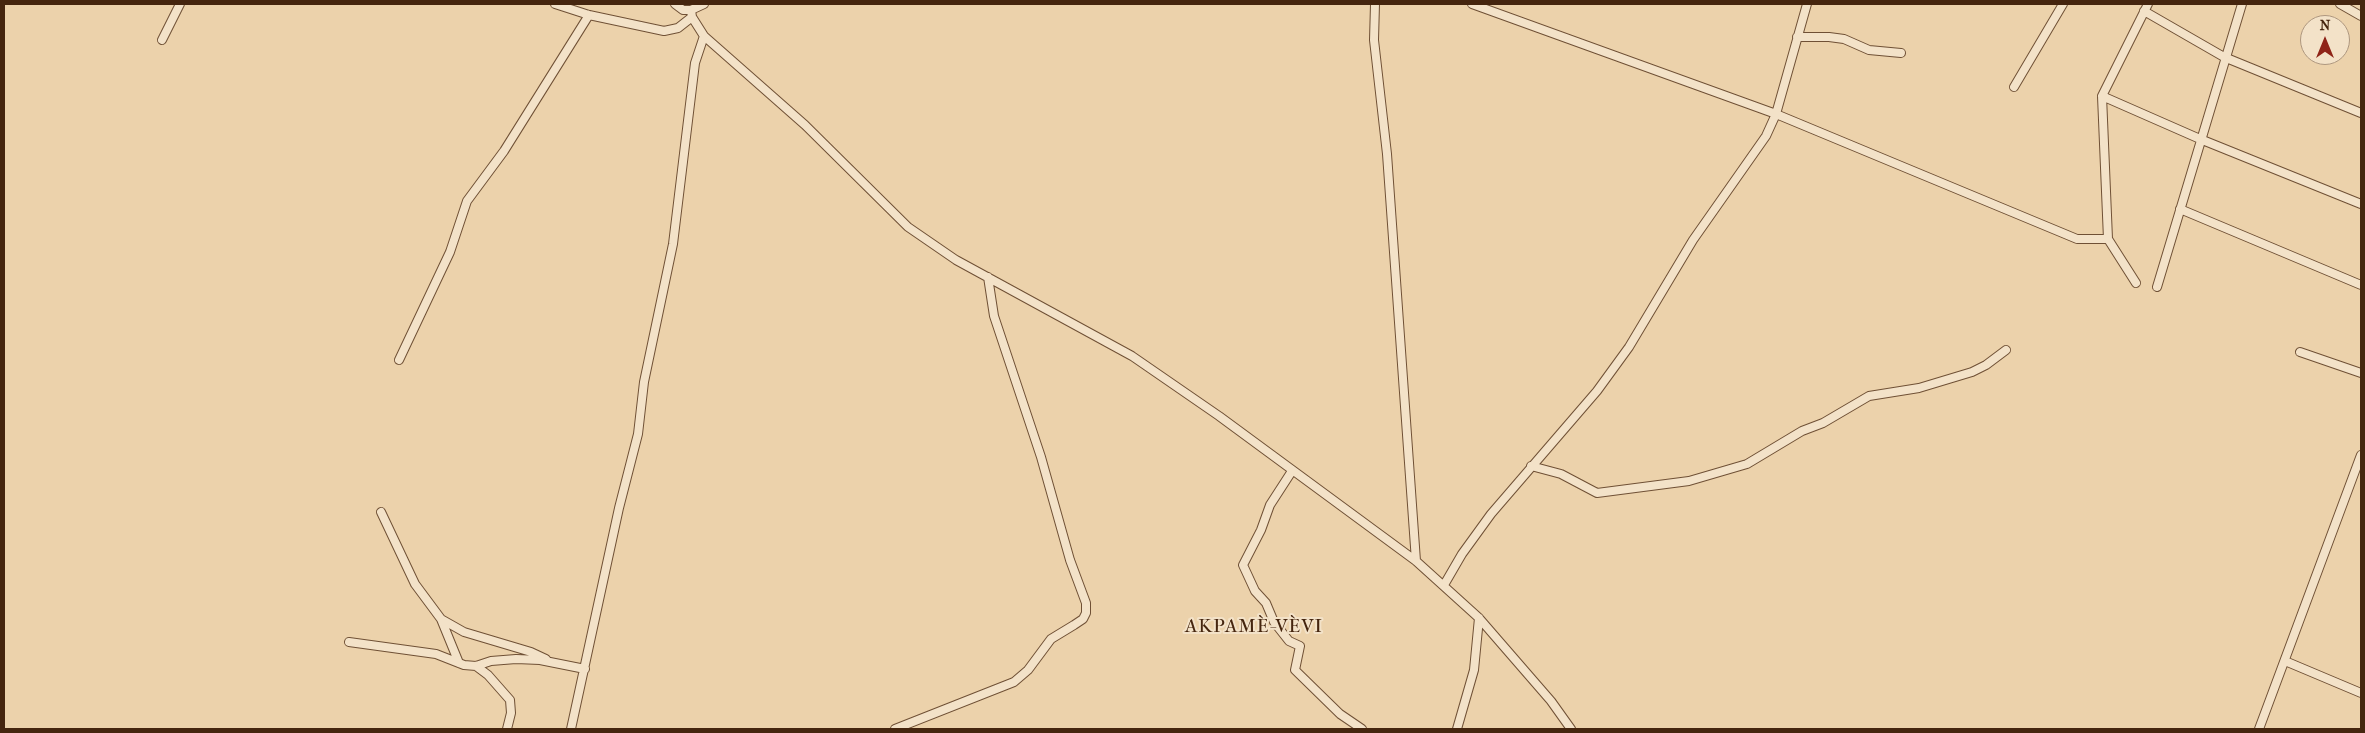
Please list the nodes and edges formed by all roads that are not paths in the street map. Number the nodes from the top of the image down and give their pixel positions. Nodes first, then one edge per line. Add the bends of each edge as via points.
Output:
1 (180, 4) edge
2 (555, 4) edge
3 (675, 4) edge
4 (704, 4) edge
5 (1374, 4) edge
6 (1472, 4) edge
7 (1806, 4) edge
8 (2063, 4) edge
9 (2242, 4) edge
10 (2340, 4) edge
11 (2146, 7) edge
12 (692, 13) junction
13 (589, 15) junction
14 (2361, 16) edge
15 (704, 36) junction
16 (1797, 37) junction
17 (162, 40) dead end
18 (1901, 53) dead end
19 (2224, 57) junction
20 (2014, 87) dead end
21 (2102, 96) junction
22 (2361, 113) edge
23 (1776, 114) junction
24 (2200, 139) junction
25 (2361, 204) edge
26 (2180, 209) junction
27 (2108, 239) junction
28 (988, 277) junction
29 (2136, 283) dead end
30 (2361, 285) edge
31 (2157, 287) dead end
32 (2006, 350) dead end
33 (2300, 352) dead end
34 (399, 360) dead end
35 (2361, 373) edge
36 (2361, 454) edge
37 (1531, 466) junction
38 (1292, 470) junction
39 (381, 512) dead end
40 (1416, 561) junction
41 (1444, 585) junction
42 (1479, 618) junction
43 (442, 619) junction
44 (349, 642) dead end
45 (2285, 660) junction
46 (550, 661) junction
47 (459, 663) junction
48 (476, 666) junction
49 (585, 669) junction
50 (2361, 693) edge
51 (507, 729) edge
52 (571, 729) edge
53 (895, 729) edge
54 (1362, 729) edge
55 (1457, 729) edge
56 (1571, 729) edge
57 (2259, 729) edge

1 - 17 street
2 - 13 street
3 - 12 street
4 - 12 street
5 - 40 street via 1374,40 1387,154
6 - 23 street
7 - 16 street
8 - 20 street
9 - 19 street
10 - 14 street
11 - 19 street
11 - 21 street
12 - 13 street via 678,28 664,31
12 - 15 street
13 - 34 street via 504,151 467,201 450,252
15 - 28 street via 805,125 908,227 956,260
15 - 49 street via 695,63 673,244 644,382 638,434 618,508
16 - 18 street via 1844,39 1868,50
16 - 23 street
19 - 22 street
19 - 24 street
21 - 24 street
21 - 27 street
23 - 27 street via 2077,239
23 - 37 street via 1766,136 1694,240 1629,347 1597,391
24 - 25 street
24 - 26 street
26 - 30 street
26 - 31 street
27 - 29 street
28 - 38 street via 1132,356
28 - 53 street via 994,316 1041,457 1070,560 1086,603 1086,613 1079,622 1051,639 1028,670 1014,682
32 - 37 street via 1972,372 1919,388 1869,396 1747,464 1689,481 1597,493 1560,474
33 - 35 street
36 - 45 street
37 - 41 street via 1491,514
38 - 40 street
38 - 54 street via 1270,505 1243,565 1274,622 1289,641 1300,646 1294,670 1340,714
39 - 43 street via 416,584
40 - 41 street
41 - 42 street
42 - 55 street via 1474,670
42 - 56 street
43 - 46 street via 464,632
43 - 47 street
44 - 47 street via 436,654
45 - 50 street
45 - 57 street
46 - 48 street via 516,658
46 - 49 street
47 - 48 street
48 - 51 street via 510,700
49 - 52 street

